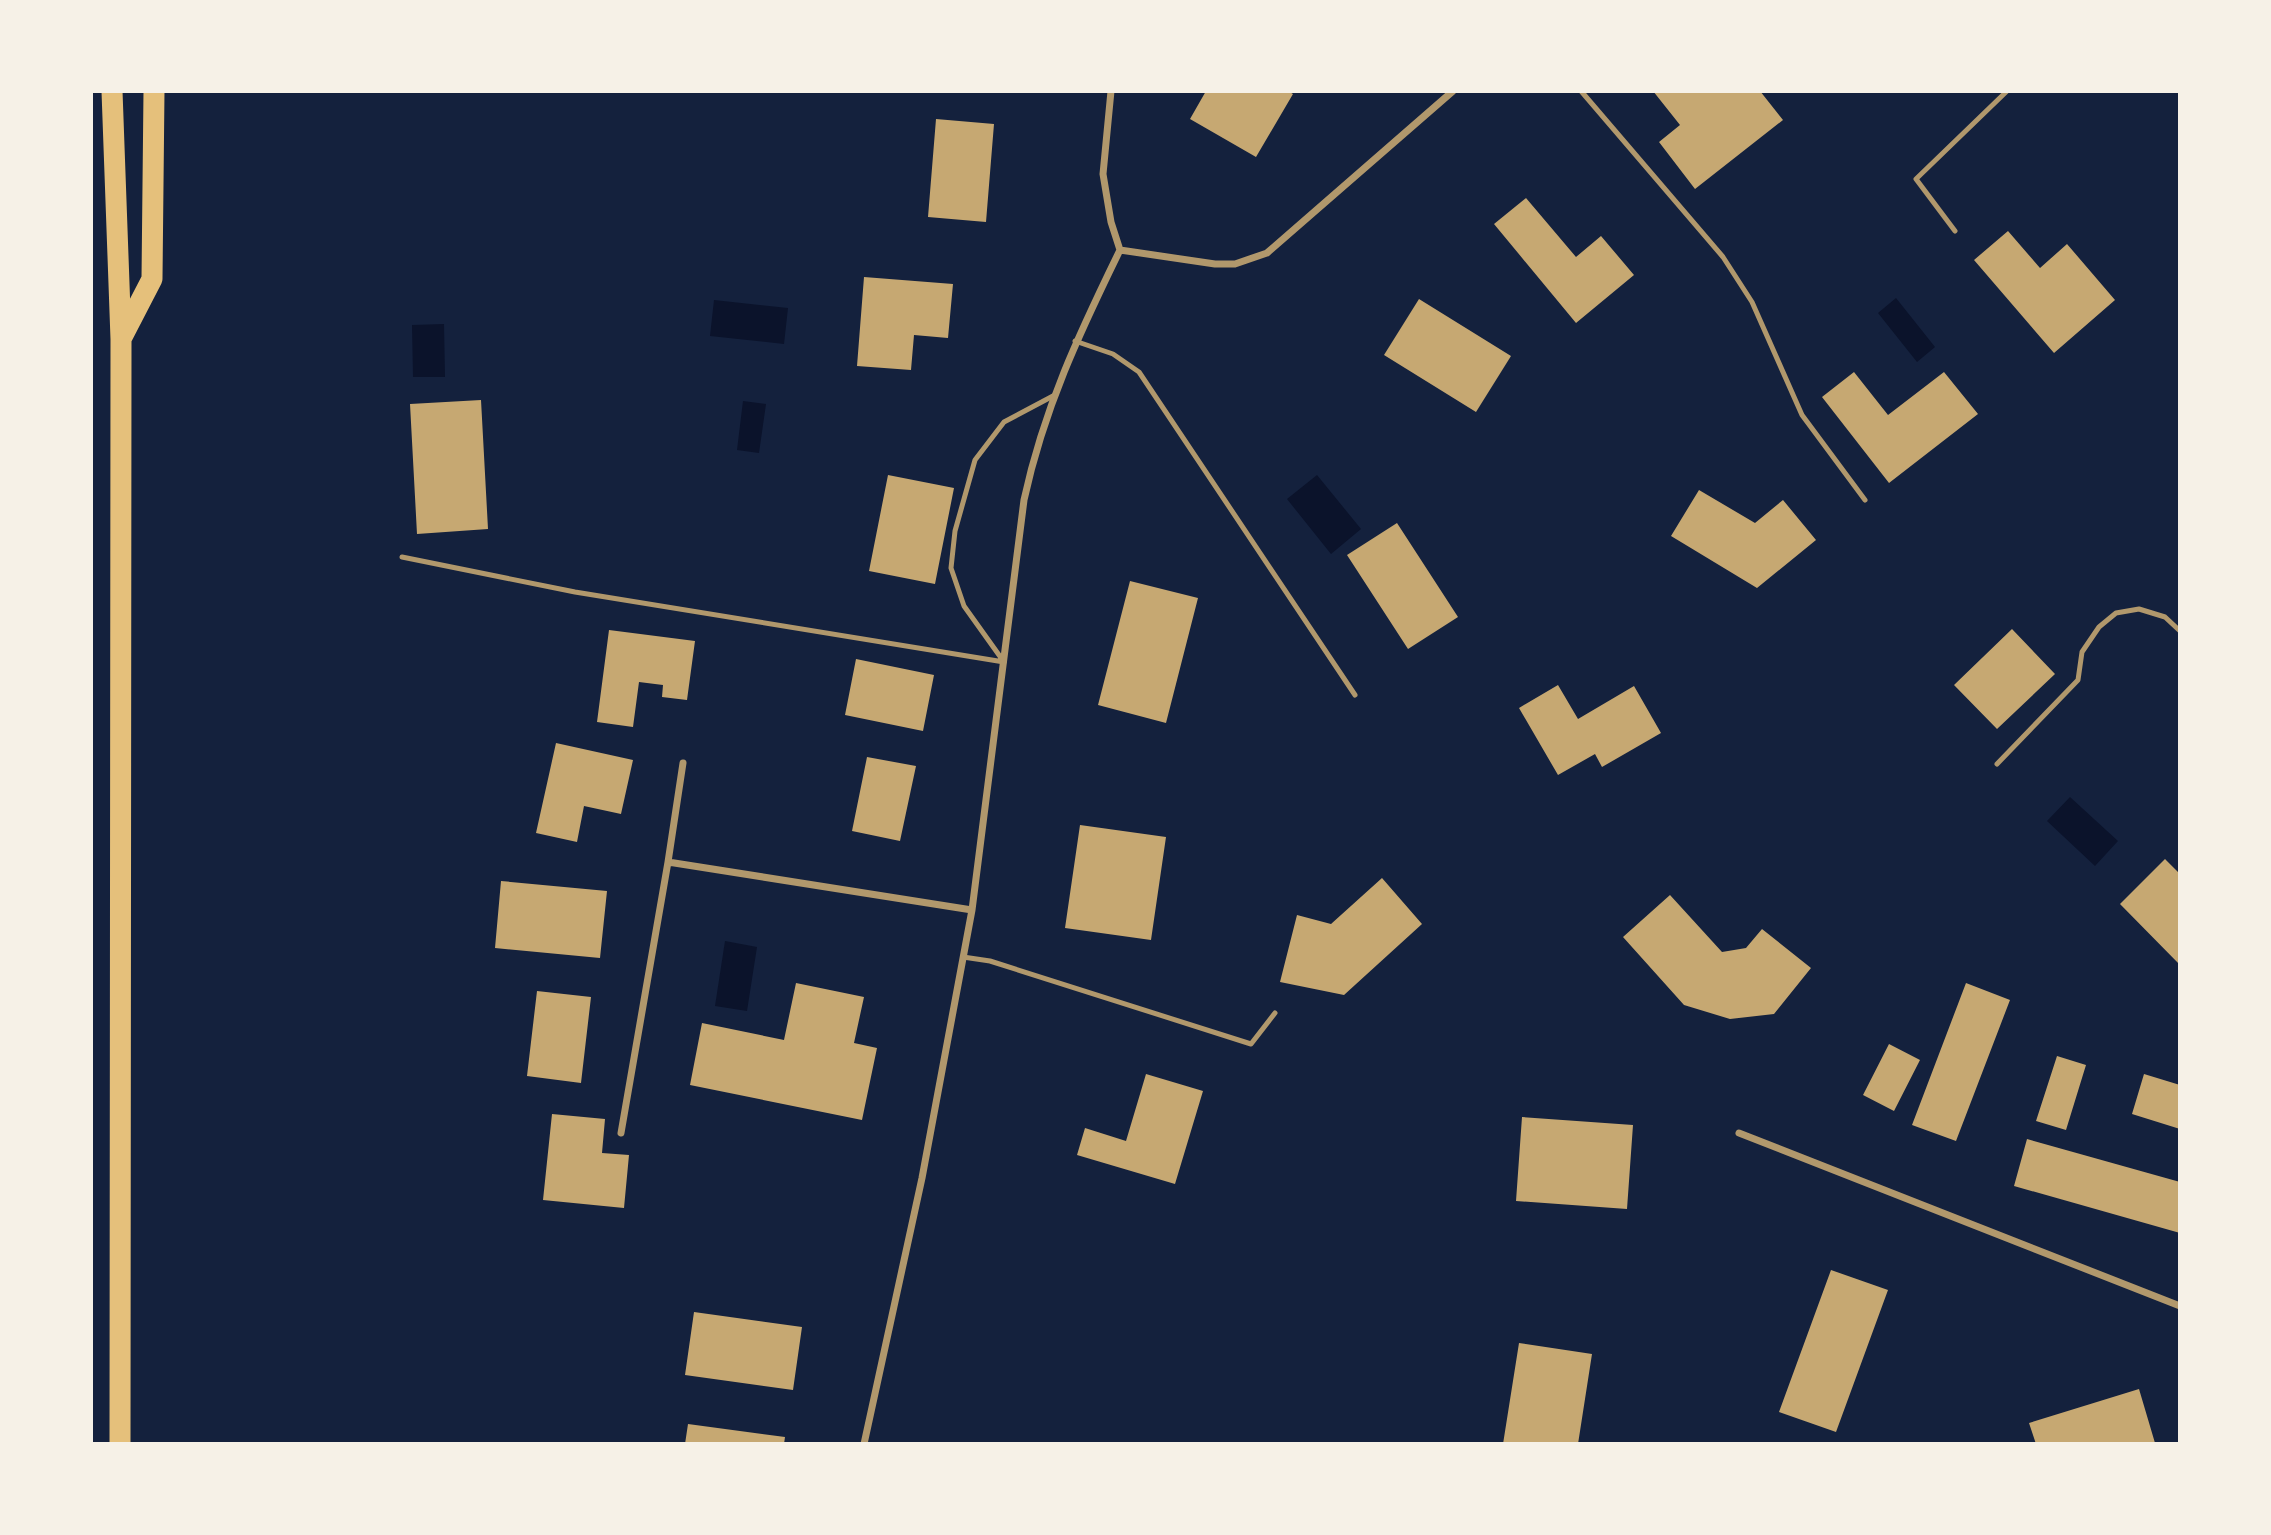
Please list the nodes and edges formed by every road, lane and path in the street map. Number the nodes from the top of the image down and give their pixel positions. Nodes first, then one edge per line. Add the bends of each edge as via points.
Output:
1 (112, 91) edge
2 (154, 91) edge
3 (1111, 91) edge
4 (1453, 91) edge
5 (1581, 91) edge
6 (2007, 91) edge
7 (1955, 231) dead end
8 (1120, 250) junction
9 (121, 339) junction
10 (1075, 341) junction
11 (1053, 396) junction
12 (1865, 500) dead end
13 (401, 557) dead end
14 (2180, 631) edge
15 (1004, 662) junction
16 (1355, 695) dead end
17 (683, 763) dead end
18 (1997, 764) dead end
19 (668, 862) junction
20 (972, 910) junction
21 (963, 957) junction
22 (1275, 1013) dead end
23 (621, 1133) dead end
24 (1739, 1133) dead end
25 (2180, 1306) edge
26 (120, 1444) edge
27 (864, 1444) edge

1 - 9 highway
2 - 9 highway via 152,279
3 - 8 street via 1103,174
4 - 8 street via 1267,253 1235,264 1215,264
5 - 12 lane via 1723,257 1752,302 1802,415
6 - 7 lane via 1916,179
8 - 10 street
9 - 26 highway
10 - 11 street
10 - 16 lane via 1113,354 1139,372
11 - 15 street via 1024,500
11 - 15 lane via 1004,422 975,460 955,531 951,568 964,606
13 - 15 lane via 575,592
14 - 18 lane via 2165,617 2139,609 2116,613 2099,627 2082,652 2078,680
15 - 20 street
17 - 19 street
19 - 20 street
19 - 23 street
20 - 21 street
21 - 22 lane via 990,961 1251,1044
21 - 27 street via 922,1178
24 - 25 street

